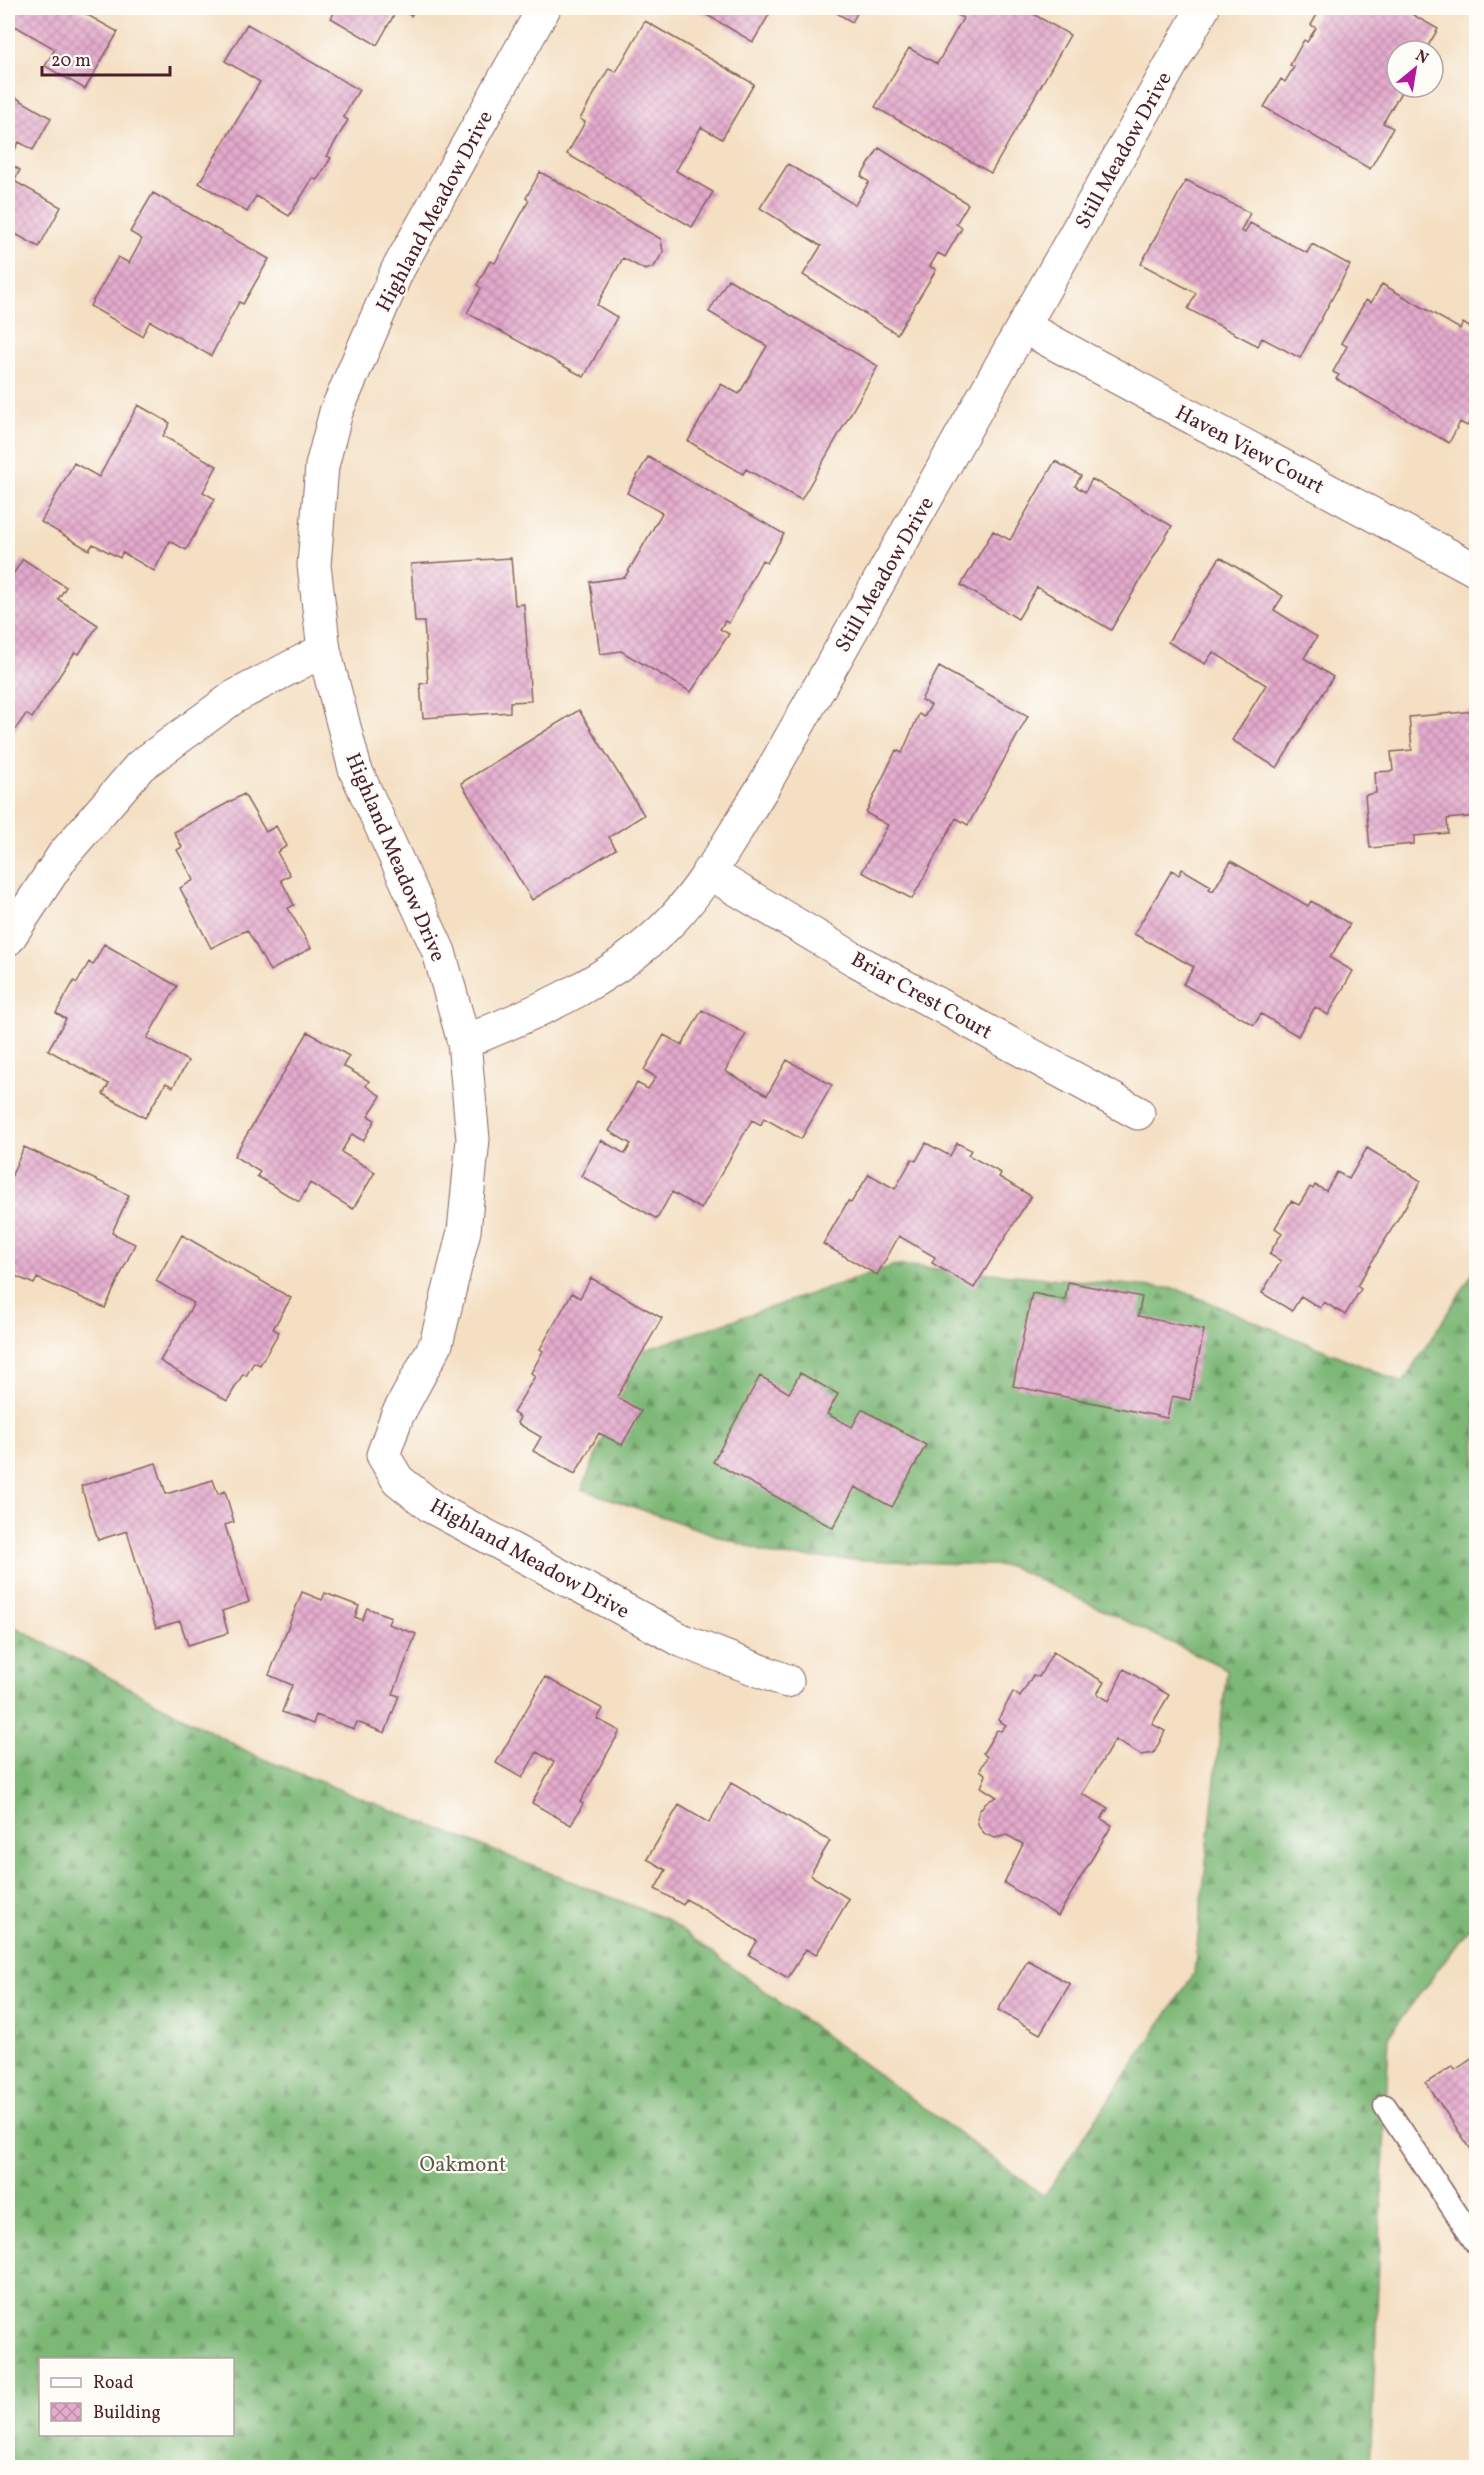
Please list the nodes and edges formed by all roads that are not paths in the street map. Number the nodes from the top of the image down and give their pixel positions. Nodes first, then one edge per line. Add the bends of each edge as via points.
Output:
1 (544, 8) edge
2 (1203, 8) edge
3 (1024, 327) junction
4 (1476, 570) edge
5 (324, 650) junction
6 (708, 872) junction
7 (8, 939) edge
8 (464, 1042) junction
9 (1138, 1113) dead end
10 (787, 1681) dead end
11 (1385, 2106) dead end
12 (1476, 2243) edge

1 - 5 street, Highland Meadow Drive via 397,271 336,412 322,466 314,565
2 - 3 street, Still Meadow Drive
3 - 4 street, Haven View Court
3 - 6 street, Still Meadow Drive via 763,787
5 - 7 street via 234,697 140,766 64,854
5 - 8 street, Highland Meadow Drive via 356,769 439,952
6 - 8 street, Still Meadow Drive via 674,919 638,952 543,1010
6 - 9 street, Briar Crest Court via 854,959
8 - 10 street, Highland Meadow Drive via 473,1138 464,1231 436,1344 397,1416 383,1455 398,1480 432,1507 683,1641
11 - 12 lane

